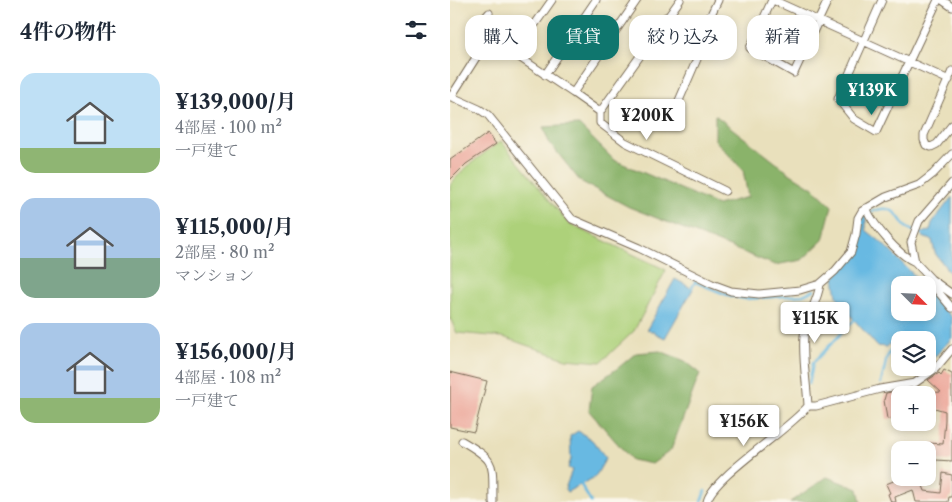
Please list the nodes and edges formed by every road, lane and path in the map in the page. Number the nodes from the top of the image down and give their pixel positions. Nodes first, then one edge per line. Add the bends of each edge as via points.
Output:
1 (552, 0) edge
2 (596, 0) edge
3 (636, 0) edge
4 (680, 0) edge
5 (718, 0) edge
6 (773, 0) edge
7 (828, 0) edge
8 (882, 0) edge
9 (938, 0) edge
10 (942, 0) edge
11 (952, 7) edge
12 (668, 15) edge
13 (711, 15) edge
14 (766, 15) edge
15 (807, 15) edge
16 (819, 18) edge
17 (819, 20) edge
18 (537, 21) edge
19 (864, 41) junction
20 (474, 60) edge
21 (523, 60) edge
22 (636, 60) edge
23 (697, 60) edge
24 (771, 60) edge
25 (800, 60) edge
26 (909, 62) junction
27 (952, 71) edge
28 (545, 75) junction
29 (949, 80) junction
30 (572, 93) junction
31 (451, 97) edge
32 (600, 112) junction
33 (667, 117) dead end
34 (952, 125) edge
35 (952, 154) edge
36 (952, 183) edge
37 (725, 191) dead end
38 (868, 212) junction
39 (915, 262) junction
40 (928, 276) edge
41 (936, 283) edge
42 (820, 284) junction
43 (936, 289) edge
44 (952, 294) edge
45 (952, 308) edge
46 (952, 349) edge
47 (808, 406) junction
48 (462, 441) dead end
49 (493, 502) edge
50 (707, 502) edge

1 - 18 street
2 - 28 street
3 - 30 street
4 - 12 street
5 - 13 street
6 - 14 street
6 - 15 street
7 - 16 street
8 - 19 street
9 - 26 street
10 - 11 street
17 - 19 street
19 - 26 street
19 - 26 street via 838,99 854,119 876,132
20 - 31 street
21 - 28 street
22 - 32 street
23 - 33 street via 678,103
24 - 25 street via 794,73
26 - 29 street
27 - 29 street
28 - 30 street
29 - 34 street via 924,135 926,145 937,144
30 - 32 street
31 - 42 street via 488,115 572,219 731,291 759,294 800,290
32 - 37 street via 600,123 625,142
35 - 38 street via 920,185 886,197
36 - 39 street via 919,221 911,242
38 - 39 street via 872,222 906,258
38 - 42 street via 862,211 858,218 851,252
39 - 40 street
41 - 44 street
42 - 47 street via 804,335
43 - 45 street
46 - 47 street via 935,369 915,384
47 - 50 street via 719,483
48 - 49 street via 485,455 492,464

